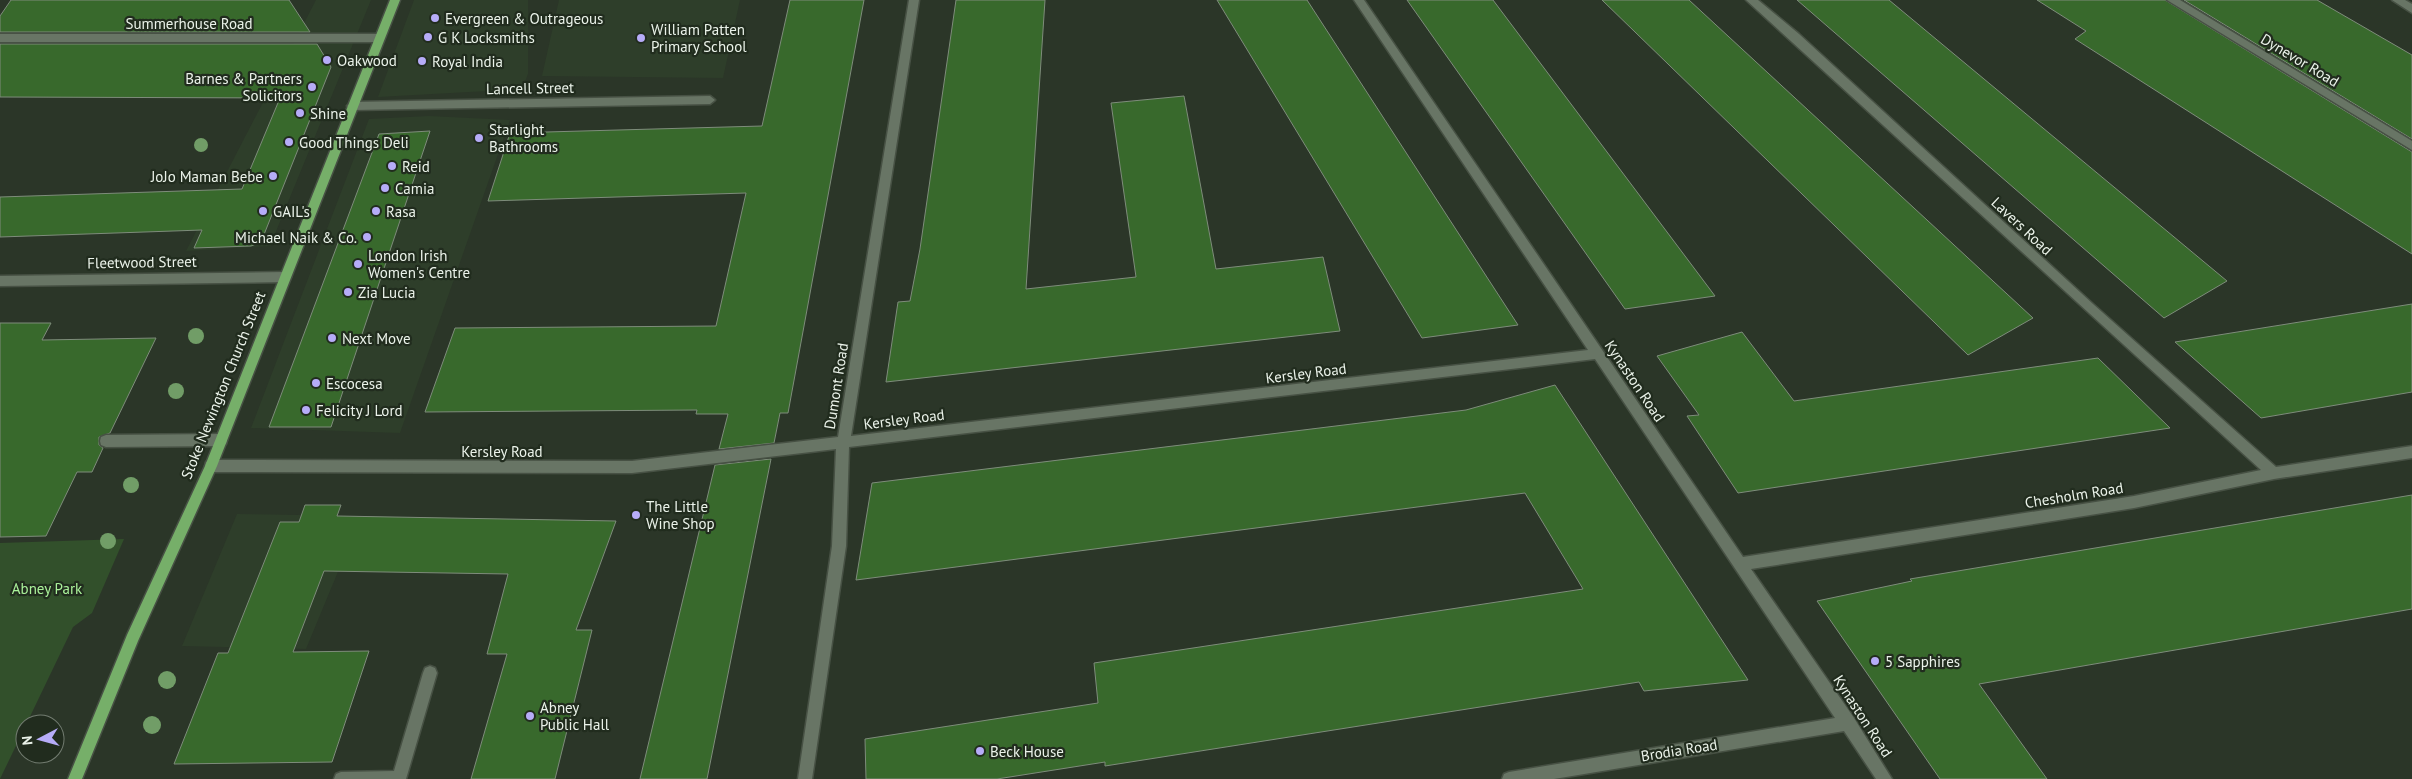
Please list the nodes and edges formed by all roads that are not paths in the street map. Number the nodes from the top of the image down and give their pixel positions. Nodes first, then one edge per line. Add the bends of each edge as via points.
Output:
1 (395, 0) edge
2 (914, 0) edge
3 (1359, 0) edge
4 (1751, 0) edge
5 (2172, 0) edge
6 (2397, 0) edge
7 (2412, 8) edge
8 (0, 38) edge
9 (379, 38) junction
10 (710, 100) dead end
11 (352, 106) junction
12 (2412, 146) edge
13 (285, 277) junction
14 (0, 280) edge
15 (1598, 354) junction
16 (221, 440) junction
17 (106, 441) dead end
18 (843, 443) junction
19 (2412, 452) edge
20 (211, 466) junction
21 (2274, 473) junction
22 (1740, 564) junction
23 (430, 673) dead end
24 (1849, 722) junction
25 (75, 779) edge
26 (341, 779) edge
27 (805, 779) edge
28 (1509, 779) edge
29 (1885, 779) edge

1 - 9 main road, Stoke Newington Church Street
2 - 18 street, Dumont Road
3 - 15 street, Kynaston Road
4 - 21 street, Lavers Road
5 - 12 street, Dynevor Road
6 - 7 street
8 - 9 street, Summerhouse Road
9 - 11 main road, Stoke Newington Church Street
10 - 11 street, Lancell Street
11 - 13 main road, Stoke Newington Church Street
13 - 14 street, Fleetwood Street
13 - 16 main road, Stoke Newington Church Street
15 - 18 street, Kersley Road
15 - 22 street, Kynaston Road
16 - 17 street
16 - 20 main road, Stoke Newington Church Street
18 - 20 street, Kersley Road via 632,467
18 - 27 street, Dumont Road via 839,546
19 - 21 street, Chesholm Road
20 - 25 main road, Stoke Newington Church Street via 132,640
21 - 22 street, Chesholm Road via 2134,502
22 - 24 street, Kynaston Road
23 - 26 street via 398,778
24 - 28 street, Brodia Road
24 - 29 street, Kynaston Road

